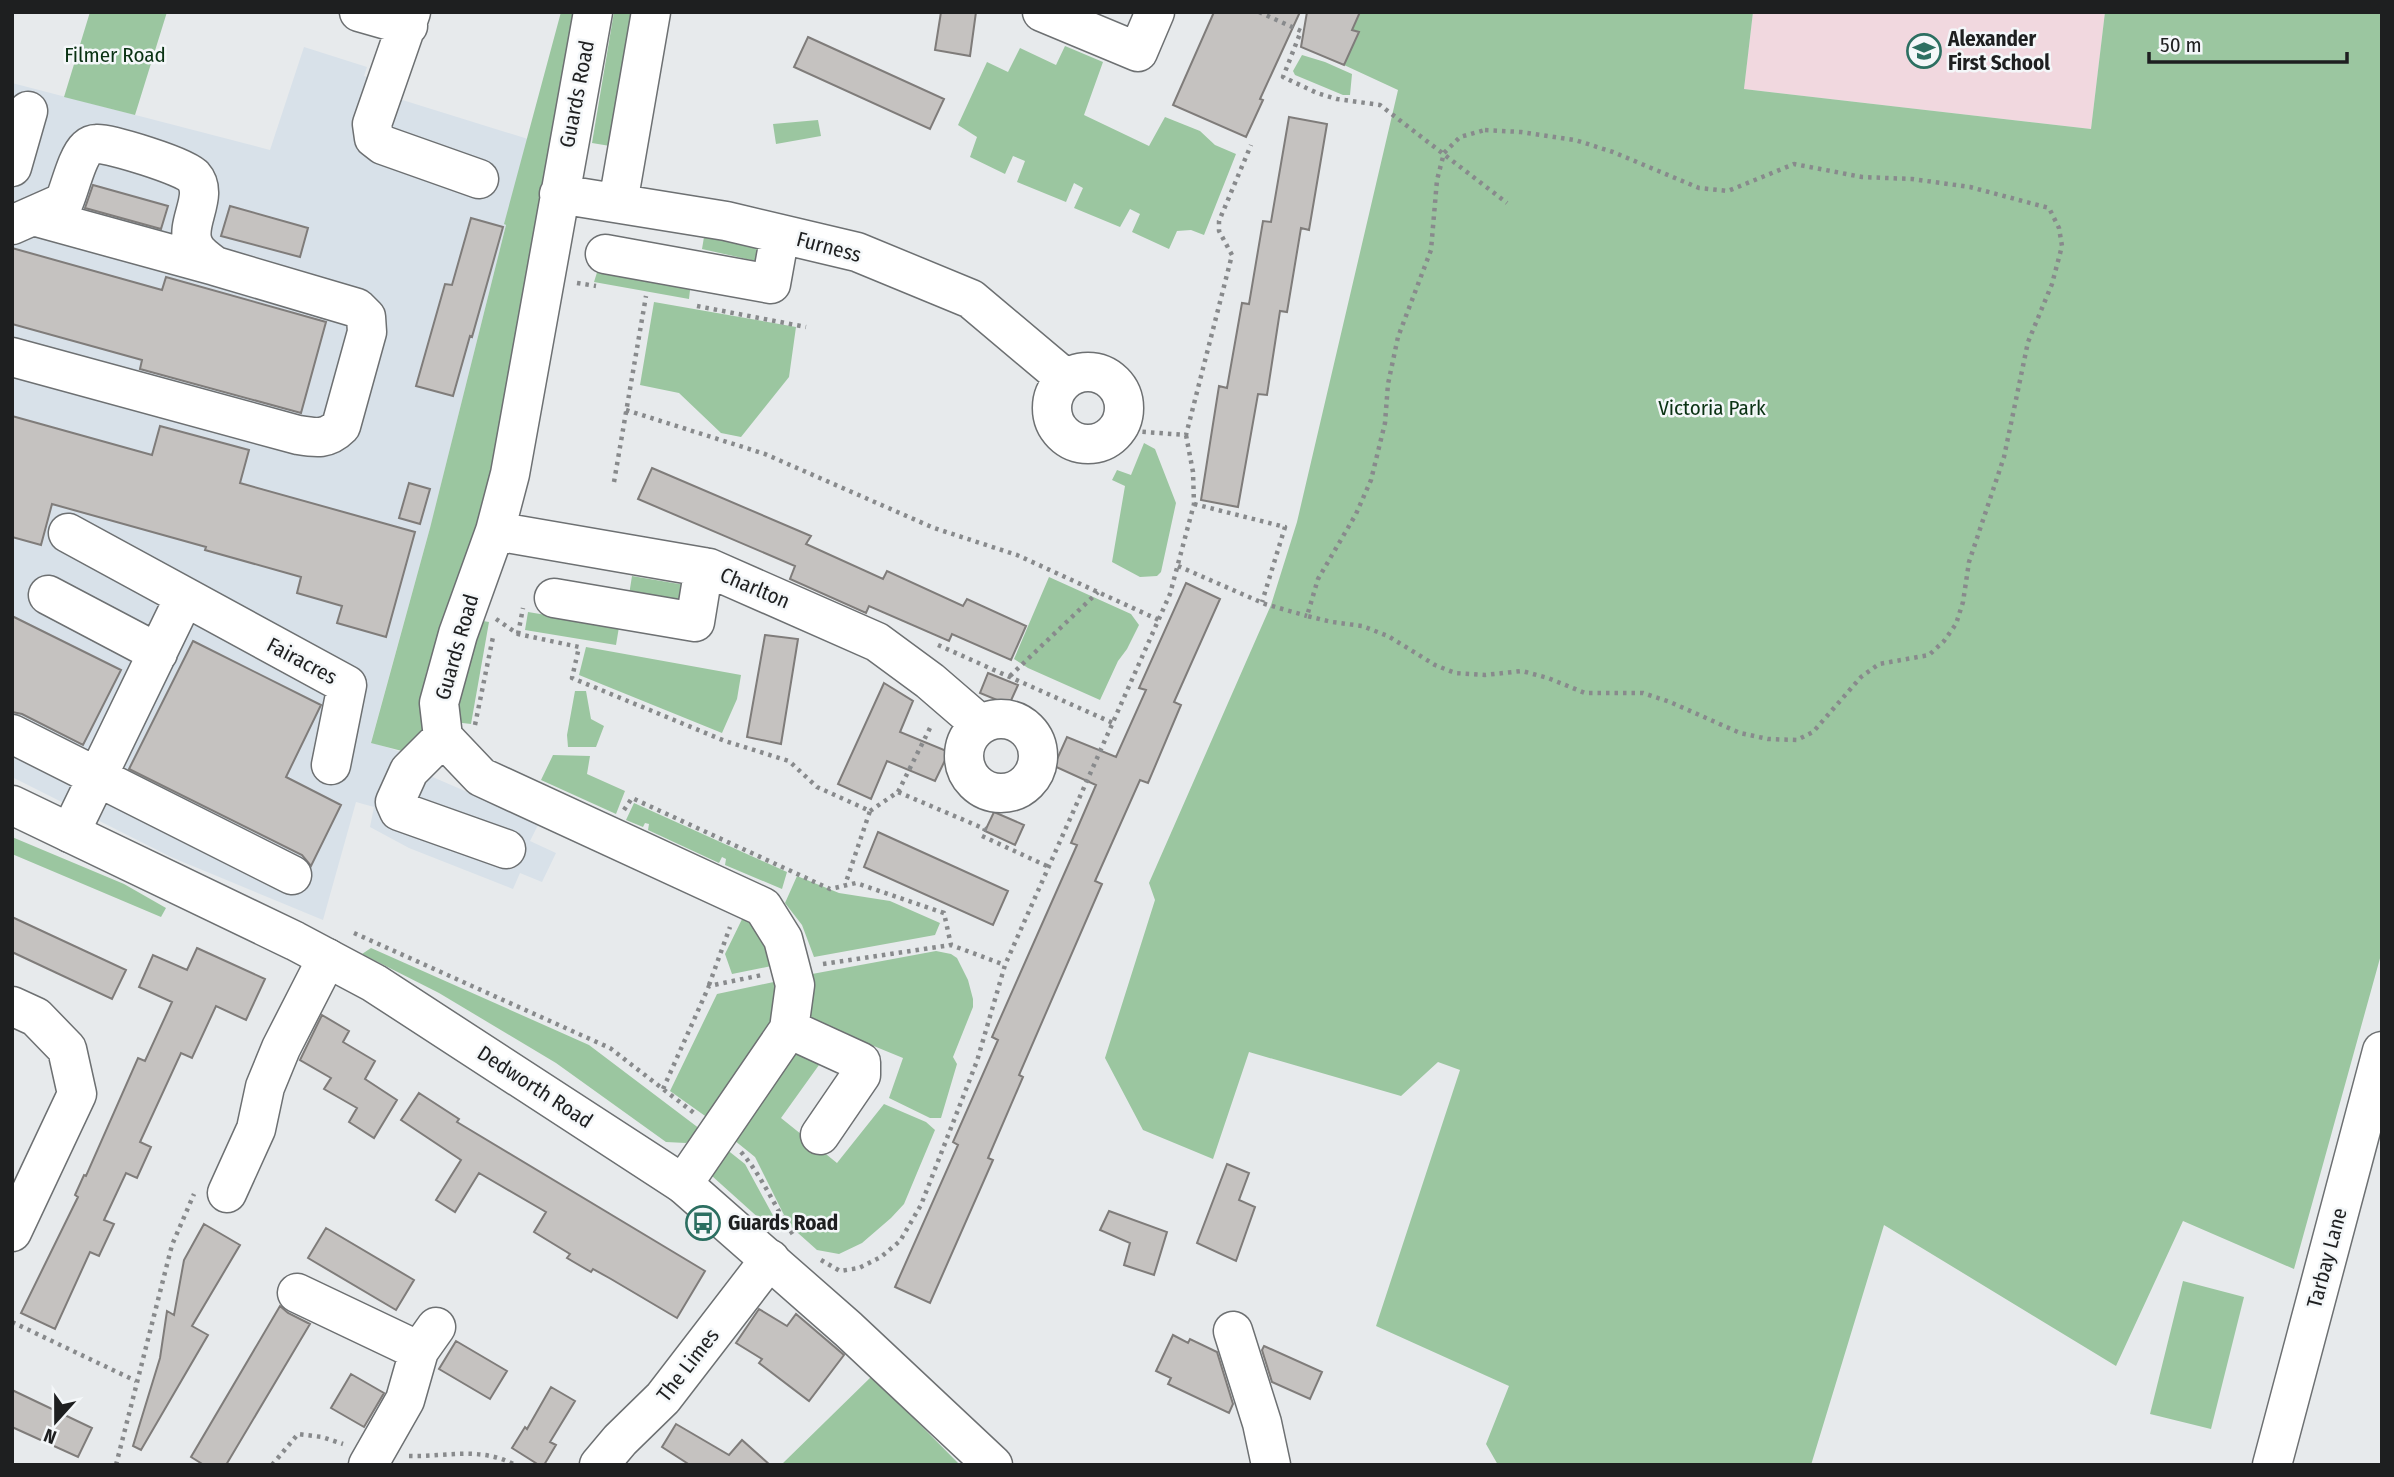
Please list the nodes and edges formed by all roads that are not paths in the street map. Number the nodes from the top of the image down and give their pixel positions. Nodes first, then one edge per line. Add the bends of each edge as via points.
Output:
1 (359, 12) edge
2 (593, 12) edge
3 (651, 12) edge
4 (1042, 12) edge
5 (1155, 12) edge
6 (409, 19) edge
7 (28, 111) dead end
8 (12, 167) edge
9 (479, 179) dead end
10 (559, 194) junction
11 (618, 203) junction
12 (23, 221) edge
13 (780, 234) junction
14 (605, 254) dead end
15 (215, 267) junction
16 (12, 357) edge
17 (1066, 379) junction
18 (495, 531) junction
19 (68, 533) dead end
20 (704, 568) junction
21 (48, 595) dead end
22 (184, 598) junction
23 (554, 598) dead end
24 (158, 653) junction
25 (981, 725) dead end
26 (12, 734) edge
27 (456, 750) junction
28 (331, 765) dead end
29 (97, 777) junction
30 (12, 805) edge
31 (70, 834) junction
32 (506, 849) dead end
33 (292, 875) dead end
34 (327, 958) junction
35 (12, 1006) edge
36 (789, 1029) junction
37 (2382, 1051) edge
38 (820, 1135) dead end
39 (683, 1184) junction
40 (227, 1193) dead end
41 (12, 1232) edge
42 (786, 1251) junction
43 (297, 1293) dead end
44 (1233, 1331) dead end
45 (368, 1465) edge
46 (599, 1465) edge
47 (993, 1465) edge
48 (1271, 1465) edge
49 (2272, 1465) edge

1 - 6 street
2 - 10 street, Guards Road
3 - 11 street
4 - 5 street via 1138,52
6 - 9 street via 372,124 374,138
7 - 8 street
10 - 11 street, Furness
10 - 18 street, Guards Road via 510,474
11 - 13 street, Furness
12 - 15 street
12 - 15 street via 64,202 89,146 111,146 192,174 199,198 191,232 193,244
13 - 14 street via 772,284
13 - 17 street, Furness via 857,252 971,299
15 - 16 street via 357,308 366,317 364,348 341,426 332,435 318,439 298,435
17 - 17 street via 1099,373 1117,387 1124,408 1108,438 1096,443 1073,440 1055,423 1053,399
18 - 20 street, Charlton
18 - 27 street, Guards Road via 483,610 439,702
19 - 22 street, Fairacres
20 - 23 street via 695,622
20 - 25 street, Charlton via 877,642
21 - 24 street
22 - 24 street
22 - 28 street, Fairacres via 347,685
24 - 29 street
26 - 29 street
27 - 32 street via 409,771 395,802 399,811
27 - 36 street via 481,777 763,907 783,939 795,985
29 - 31 street
29 - 33 street
30 - 31 street, Dedworth Road
31 - 34 street, Dedworth Road
34 - 39 street, Dedworth Road via 374,983
34 - 40 street via 277,1058 256,1129
35 - 41 street via 36,1017 67,1049 76,1094
36 - 38 street via 861,1062 862,1075
36 - 39 street
37 - 49 street, Tarbay Lane
39 - 42 street, Dedworth Road
42 - 46 street, The Limes via 663,1398
42 - 47 street, Dedworth Road
43 - 45 street via 427,1339 405,1400
44 - 48 street

